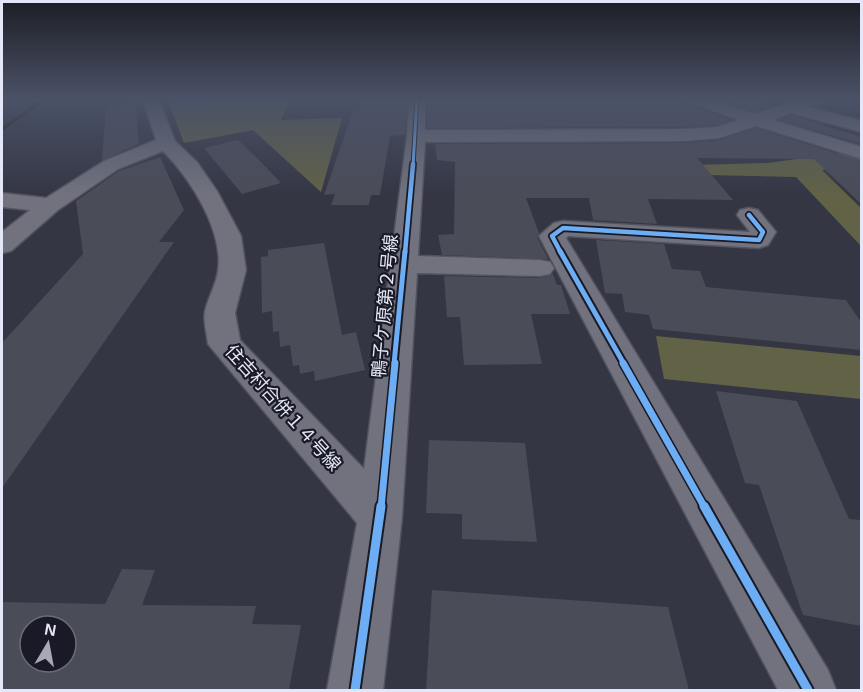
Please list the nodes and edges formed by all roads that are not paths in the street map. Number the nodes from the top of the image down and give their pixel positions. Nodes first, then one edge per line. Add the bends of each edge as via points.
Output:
1 (161, 130) edge
2 (416, 130) edge
3 (724, 130) edge
4 (789, 130) edge
5 (416, 136) junction
6 (166, 143) junction
7 (861, 153) edge
8 (2, 200) edge
9 (50, 205) junction
10 (749, 215) dead end
11 (2, 245) edge
12 (404, 264) junction
13 (540, 268) dead end
14 (380, 517) junction
15 (355, 690) edge
16 (808, 690) edge

1 - 6 street, 住吉村合併１４号線
2 - 5 street, 鴨子ケ原第２号線
3 - 5 street via 684,135
4 - 7 street
5 - 12 street, 鴨子ケ原第２号線
6 - 9 street via 111,165
6 - 14 street, 住吉村合併１４号線 via 195,174 228,236 232,270 220,313 224,344
8 - 9 street
9 - 11 street
10 - 16 street via 763,232 759,240 563,228 552,236
12 - 13 street
12 - 14 street, 鴨子ケ原第２号線
14 - 15 street

